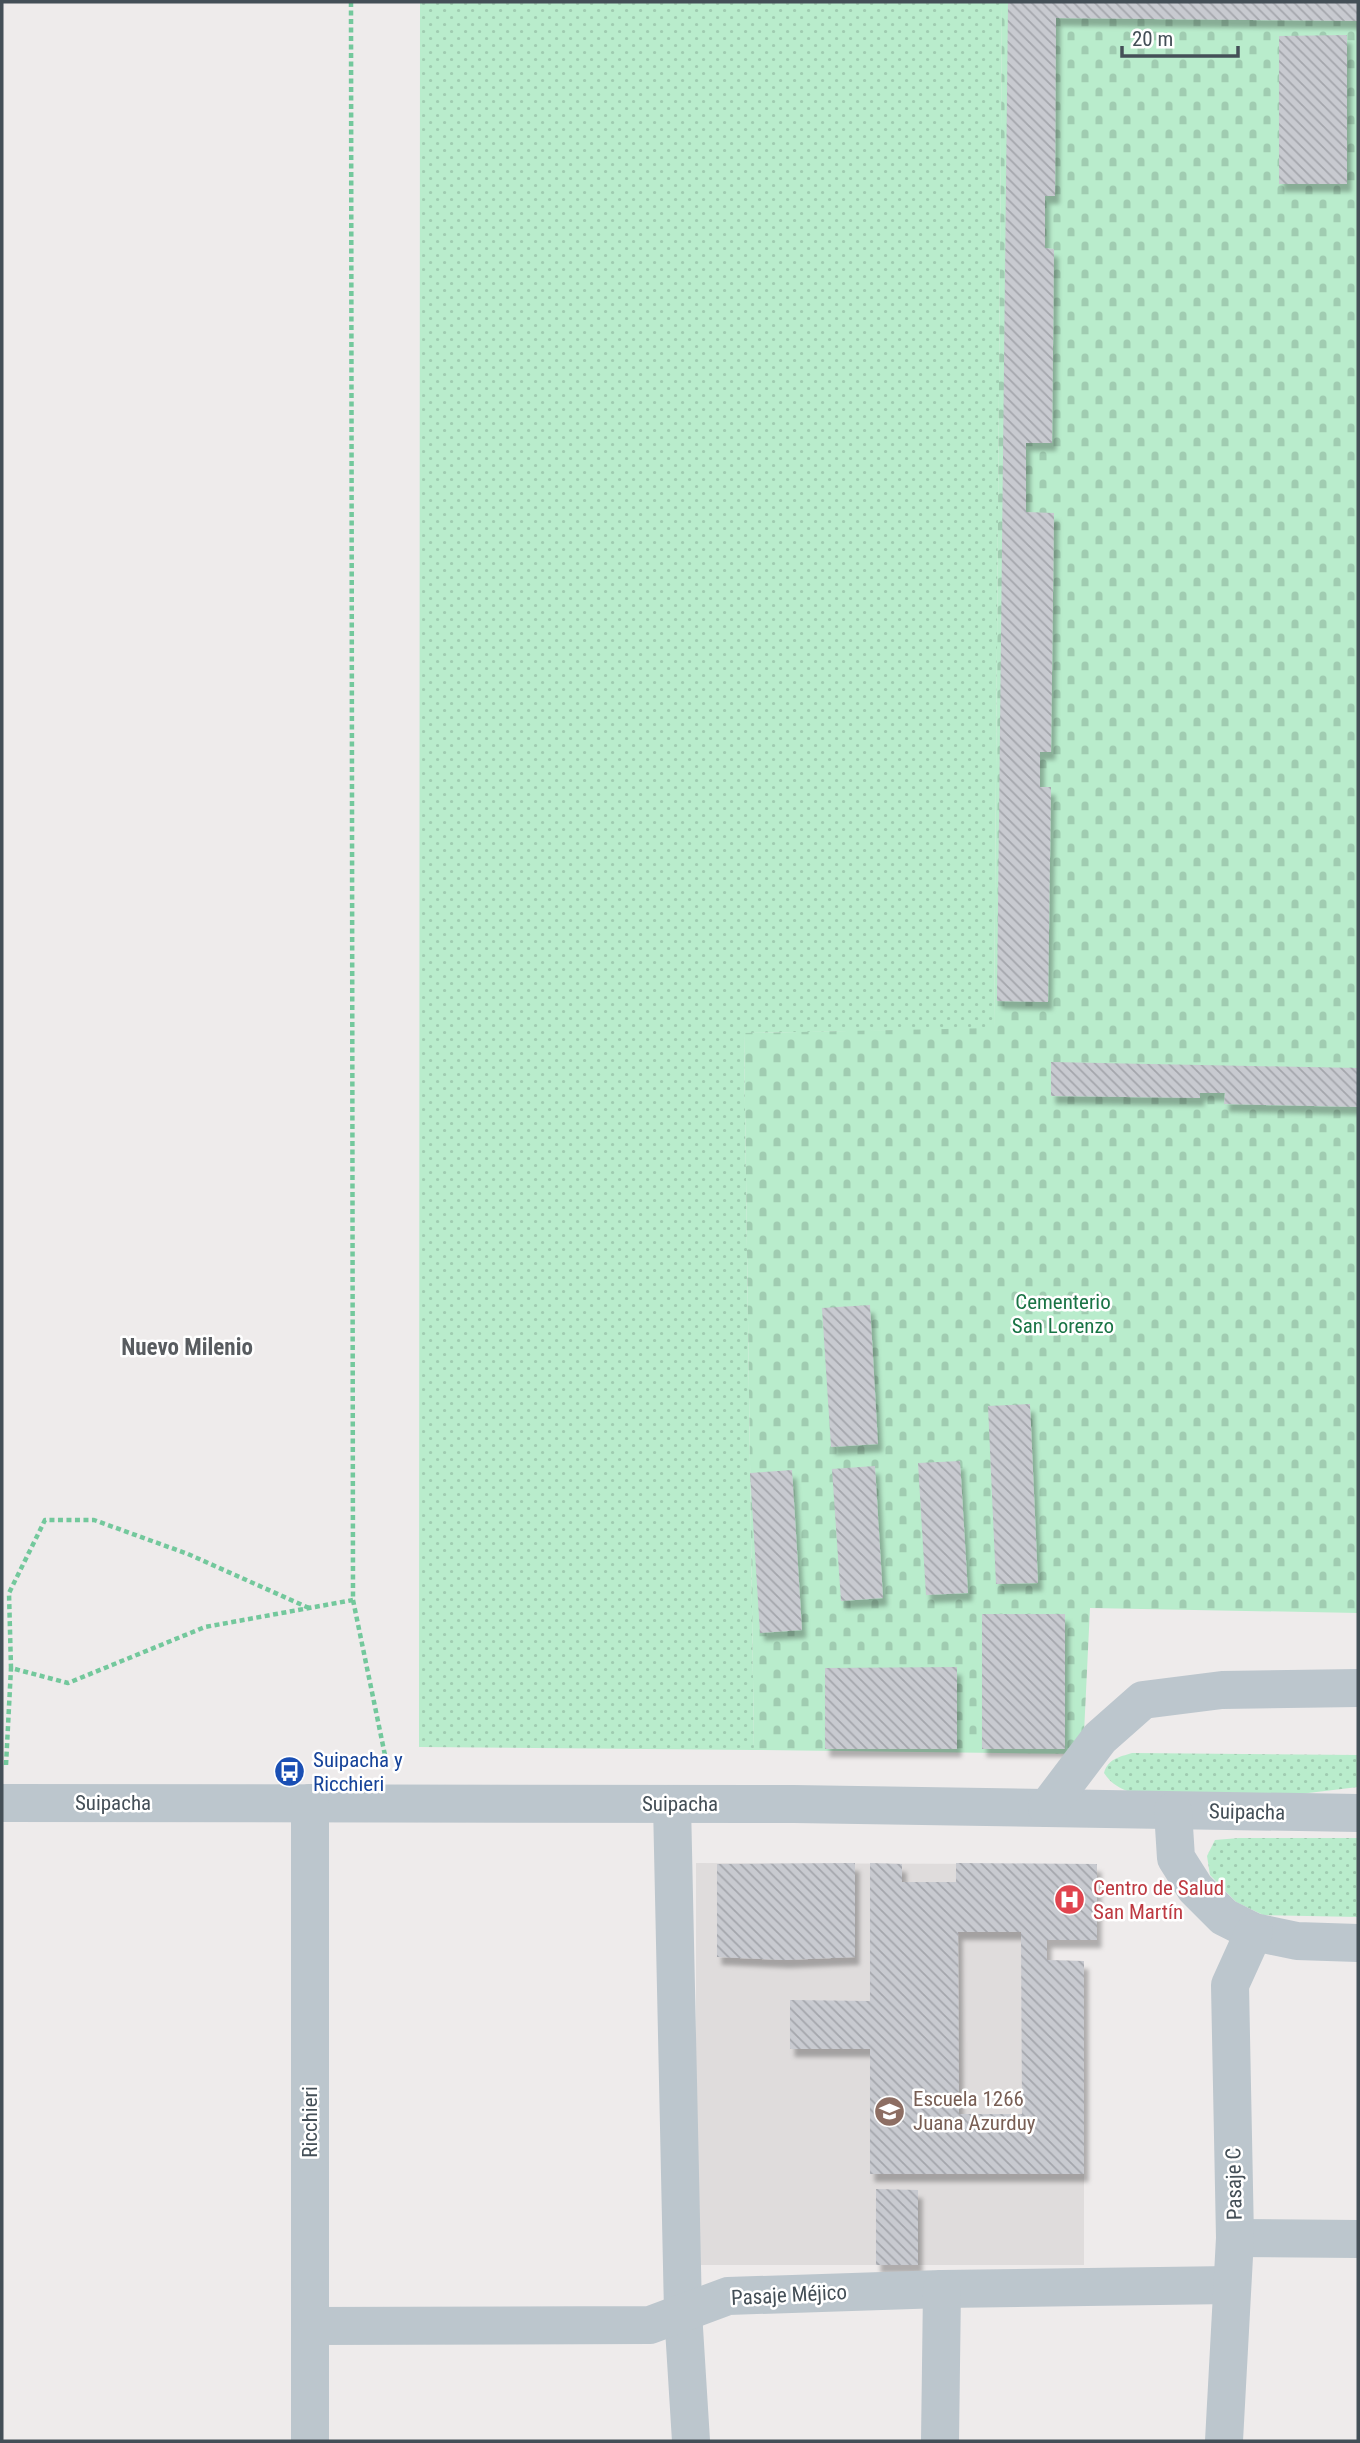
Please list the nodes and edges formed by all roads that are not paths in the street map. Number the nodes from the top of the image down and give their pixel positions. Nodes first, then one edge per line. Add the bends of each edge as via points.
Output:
1 (1358, 1688) edge
2 (3, 1803) edge
3 (310, 1803) junction
4 (672, 1804) junction
5 (1047, 1808) junction
6 (1173, 1811) junction
7 (1358, 1813) edge
8 (1254, 1931) junction
9 (1358, 1943) edge
10 (1235, 2238) junction
11 (1358, 2239) edge
12 (1231, 2285) junction
13 (942, 2289) junction
14 (684, 2312) junction
15 (310, 2326) junction
16 (310, 2441) edge
17 (691, 2441) edge
18 (940, 2441) edge
19 (1224, 2441) edge

1 - 5 street via 1222,1690 1143,1700 1100,1738
2 - 3 street, Suipacha
3 - 4 street, Suipacha
3 - 15 street, Ricchieri
4 - 5 street, Suipacha
4 - 14 street
5 - 6 street, Suipacha
6 - 7 street, Suipacha
6 - 8 street via 1176,1858 1195,1888 1224,1917
8 - 9 street via 1297,1941
8 - 10 street, Pasaje C via 1230,1985
10 - 11 street
10 - 12 street, Pasaje C
12 - 13 street, Pasaje Méjico
12 - 19 street, Pasaje C
13 - 14 street, Pasaje Méjico via 728,2295
13 - 18 street
14 - 15 street, Pasaje Méjico via 650,2325
14 - 17 street
15 - 16 street, Ricchieri

